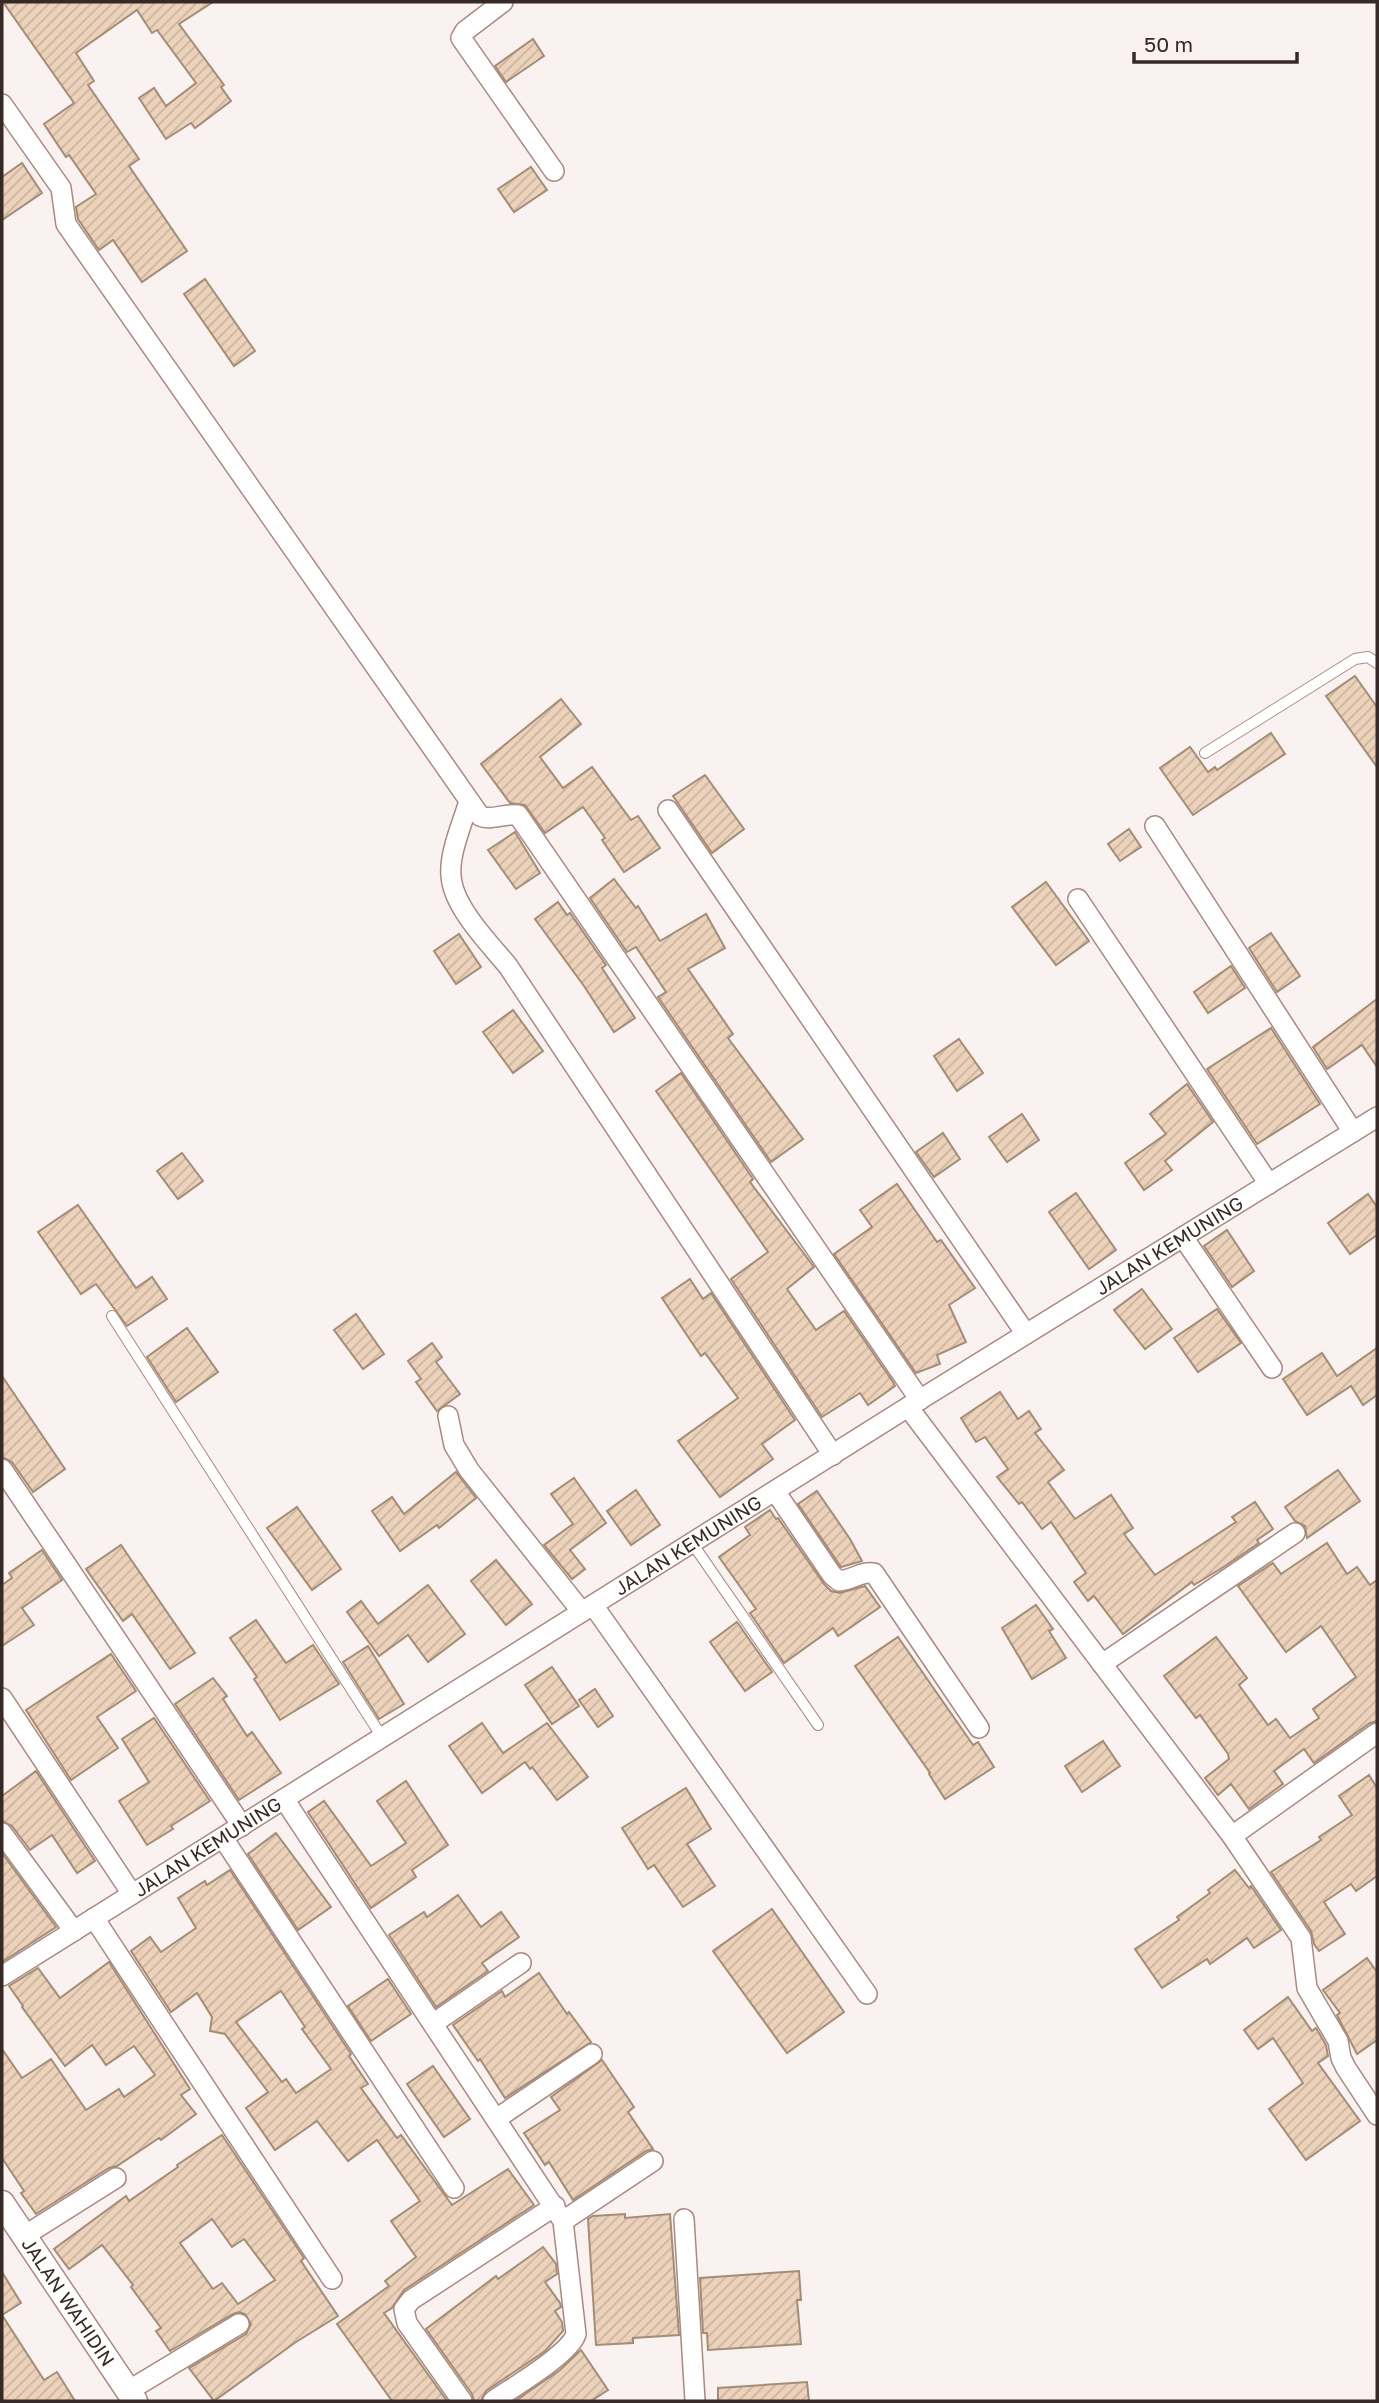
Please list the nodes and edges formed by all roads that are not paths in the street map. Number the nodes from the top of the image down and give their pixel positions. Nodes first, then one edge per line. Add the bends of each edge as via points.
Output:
1 (503, 2) edge
2 (2, 103) edge
3 (554, 172) dead end
4 (1377, 663) edge
5 (1205, 753) dead end
6 (469, 801) junction
7 (668, 810) dead end
8 (1155, 826) dead end
9 (1078, 900) dead end
10 (1377, 1117) edge
11 (1353, 1132) junction
12 (1269, 1184) junction
13 (1183, 1237) junction
14 (112, 1316) dead end
15 (1026, 1334) junction
16 (1272, 1368) dead end
17 (914, 1404) junction
18 (448, 1416) dead end
19 (833, 1455) junction
20 (2, 1469) edge
21 (775, 1491) junction
22 (1295, 1533) dead end
23 (692, 1543) junction
24 (588, 1609) junction
25 (1102, 1664) junction
26 (2, 1698) edge
27 (818, 1725) dead end
28 (979, 1728) dead end
29 (1377, 1733) edge
30 (382, 1738) junction
31 (284, 1799) junction
32 (242, 1826) junction
33 (2, 1833) edge
34 (1233, 1836) junction
35 (223, 1838) junction
36 (132, 1894) junction
37 (94, 1918) junction
38 (74, 1931) junction
39 (521, 1963) dead end
40 (2, 1976) edge
41 (867, 1994) dead end
42 (433, 2023) junction
43 (592, 2054) dead end
44 (1377, 2115) edge
45 (496, 2119) junction
46 (653, 2161) dead end
47 (116, 2178) dead end
48 (454, 2188) dead end
49 (2, 2203) edge
50 (559, 2213) junction
51 (684, 2219) dead end
52 (24, 2236) junction
53 (332, 2279) dead end
54 (239, 2324) dead end
55 (131, 2396) edge
56 (462, 2401) edge
57 (493, 2401) edge
58 (695, 2401) edge

1 - 3 street via 461,38
2 - 6 street via 61,188 66,224
4 - 5 lane via 1368,657 1355,659
6 - 17 street via 484,818 518,815
6 - 19 street via 450,874 455,893
7 - 15 street
8 - 11 street
9 - 12 street
10 - 11 street, JALAN KEMUNING
11 - 12 street, JALAN KEMUNING
12 - 13 street, JALAN KEMUNING
13 - 15 street, JALAN KEMUNING
13 - 16 street
14 - 30 lane
15 - 17 street, JALAN KEMUNING
17 - 19 street, JALAN KEMUNING
17 - 25 street
18 - 24 street via 454,1445 469,1469
19 - 21 street, JALAN KEMUNING
20 - 32 street
21 - 23 street, JALAN KEMUNING
21 - 28 street via 839,1581 874,1573
22 - 25 street
23 - 24 street, JALAN KEMUNING
23 - 27 lane
24 - 30 street, JALAN KEMUNING
24 - 41 street
25 - 34 street
26 - 36 street
29 - 34 street
30 - 31 street, JALAN KEMUNING
31 - 32 street, JALAN KEMUNING
31 - 42 street
32 - 35 street, JALAN KEMUNING
33 - 38 street
34 - 44 street via 1301,1938 1307,1989 1338,2041 1346,2067
35 - 36 street, JALAN KEMUNING
35 - 48 street
36 - 37 street, JALAN KEMUNING
37 - 38 street, JALAN KEMUNING
37 - 53 street
38 - 40 street, JALAN KEMUNING
39 - 42 street
42 - 45 street
43 - 45 street
45 - 50 street
46 - 50 street
47 - 52 street
49 - 52 street, JALAN WAHIDIN
50 - 56 street via 411,2300 404,2309 407,2323
50 - 57 street via 574,2342
51 - 58 street
52 - 55 street, JALAN WAHIDIN
54 - 55 street

